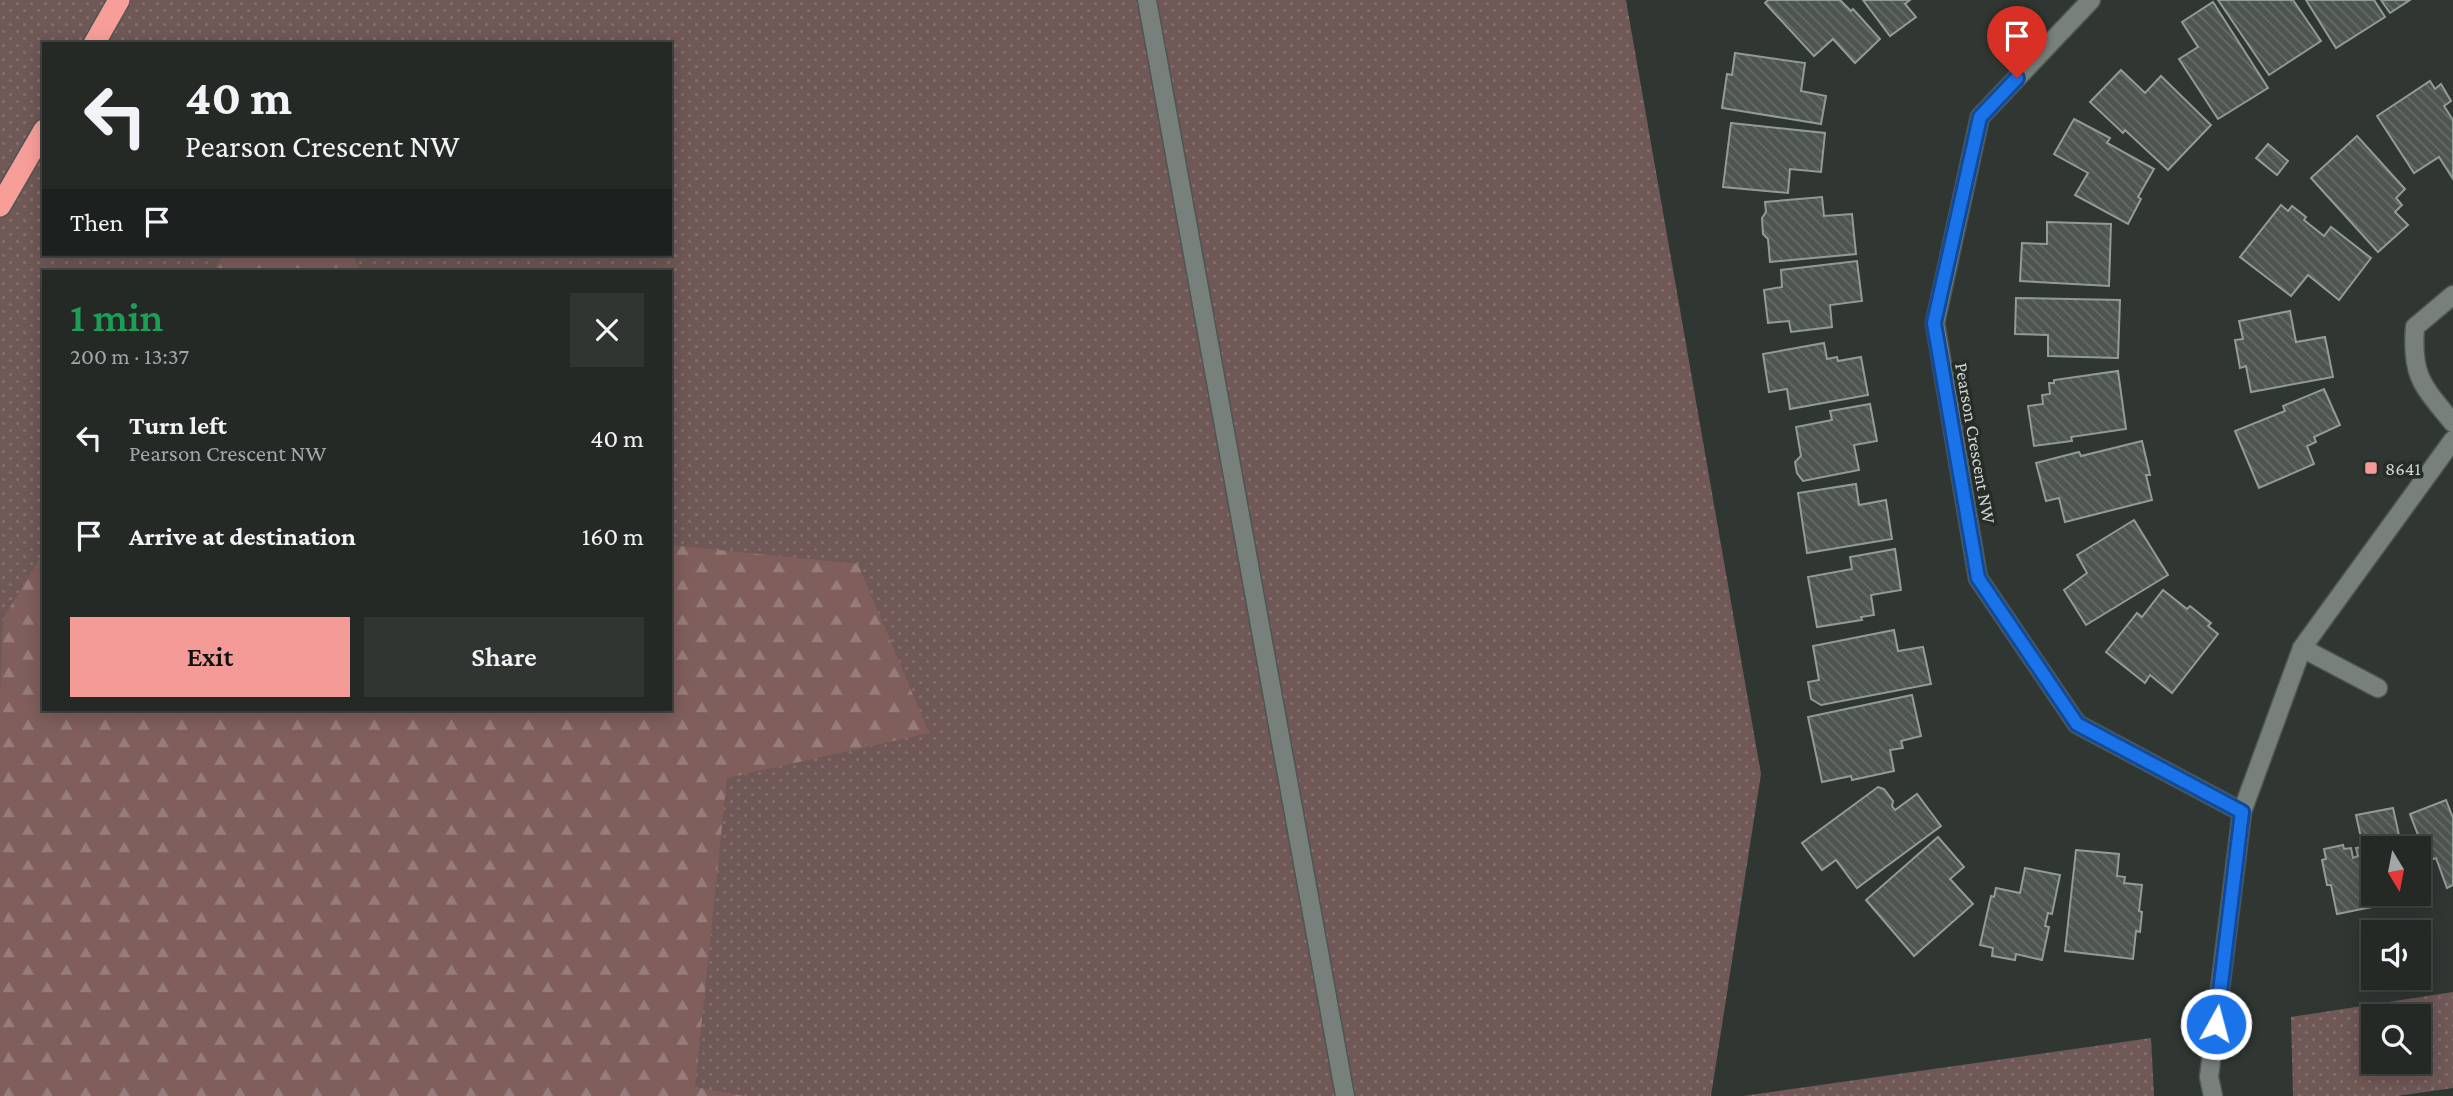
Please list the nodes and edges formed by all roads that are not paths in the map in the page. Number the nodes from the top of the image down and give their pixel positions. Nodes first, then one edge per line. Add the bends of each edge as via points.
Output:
1 (119, 0) edge
2 (1147, 0) edge
3 (2091, 0) edge
4 (95, 42) edge
5 (42, 133) edge
6 (0, 206) edge
7 (2453, 295) edge
8 (2453, 423) edge
9 (2453, 440) edge
10 (2302, 648) junction
11 (2378, 688) dead end
12 (2242, 812) junction
13 (1345, 1096) edge
14 (2213, 1096) edge

1 - 4 highway
2 - 13 street
3 - 12 street, Pearson Crescent NW via 1980,117 1934,323 1978,578 2077,724
5 - 6 highway
7 - 8 street via 2415,327 2413,354 2422,385
9 - 10 street
10 - 11 street
10 - 12 street
12 - 14 street via 2209,1077

